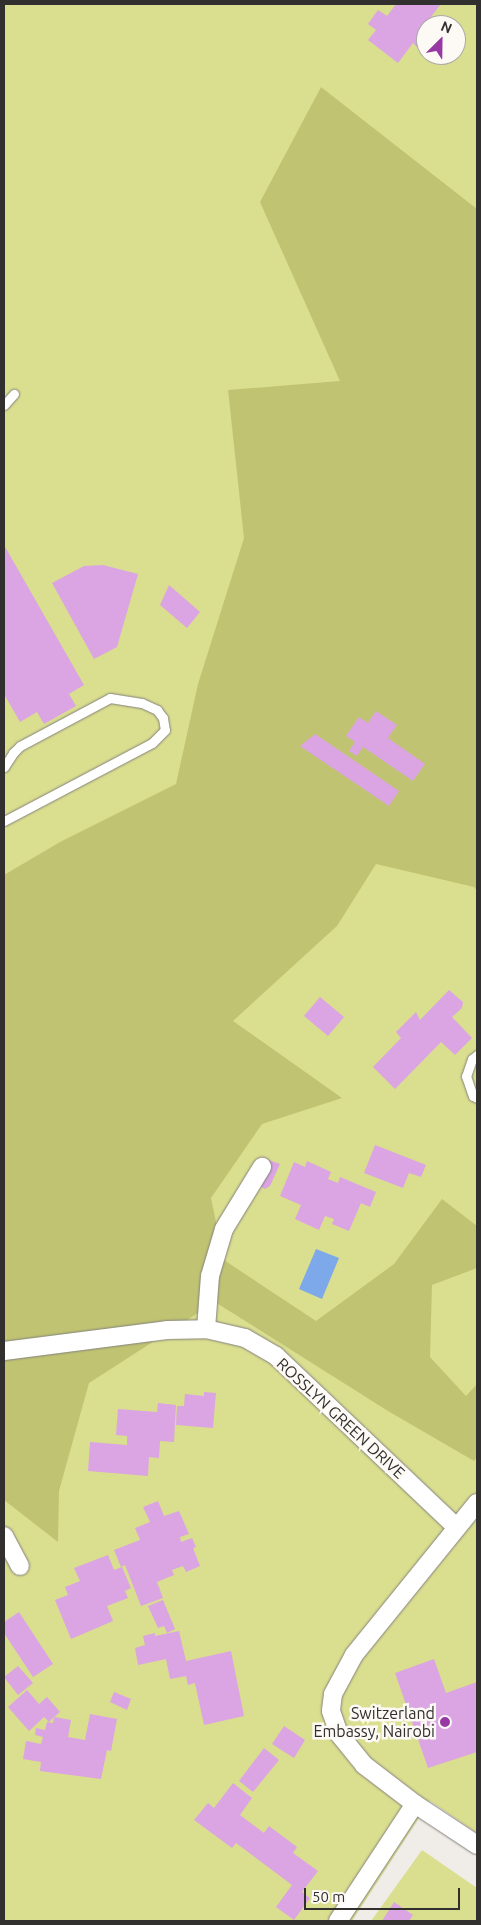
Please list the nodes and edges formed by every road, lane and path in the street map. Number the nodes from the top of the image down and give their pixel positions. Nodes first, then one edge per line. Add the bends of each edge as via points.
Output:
1 (14, 394) dead end
2 (4, 406) edge
3 (4, 767) edge
4 (4, 821) edge
5 (477, 1055) edge
6 (477, 1098) edge
7 (262, 1167) dead end
8 (206, 1329) junction
9 (4, 1351) edge
10 (477, 1504) edge
11 (456, 1527) junction
12 (4, 1536) edge
13 (20, 1566) dead end
14 (415, 1804) junction
15 (477, 1845) edge
16 (338, 1921) edge

1 - 2 lane
3 - 4 lane via 20,746 110,698 142,703 157,710 164,718 165,730 152,743
5 - 6 lane via 472,1059 466,1076 473,1096
7 - 8 street via 224,1229 210,1276
8 - 9 street, ROSSLYN GREEN DRIVE via 167,1330
8 - 11 street, ROSSLYN GREEN DRIVE via 245,1338 276,1356
10 - 11 street
11 - 14 street via 354,1655 334,1694 332,1711 339,1734 364,1765
12 - 13 street
14 - 15 street
14 - 16 street

